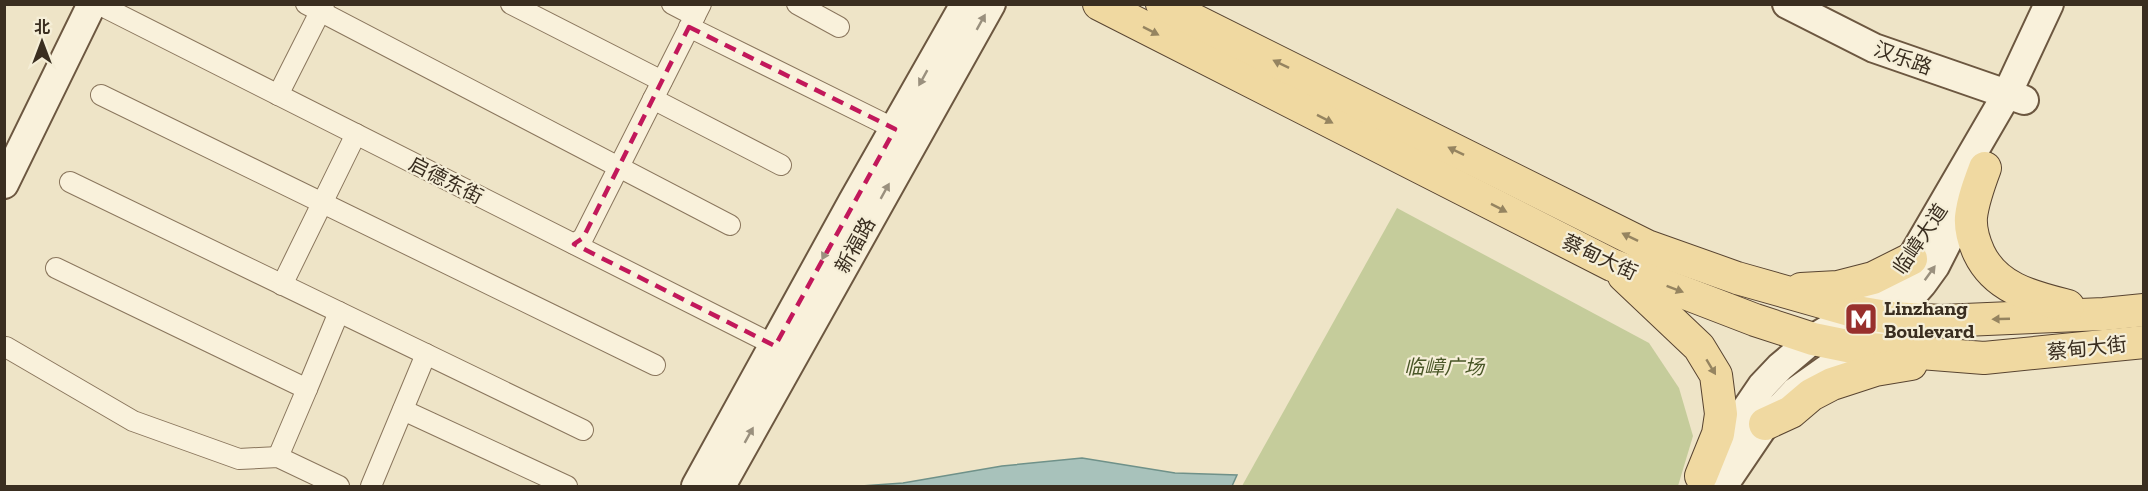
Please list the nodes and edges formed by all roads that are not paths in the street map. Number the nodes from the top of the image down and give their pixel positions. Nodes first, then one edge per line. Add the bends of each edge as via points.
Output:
1 (92, 4) edge
2 (98, 4) edge
3 (511, 4) edge
4 (672, 4) edge
5 (797, 4) edge
6 (965, 4) edge
7 (991, 4) edge
8 (1099, 4) edge
9 (1161, 4) edge
10 (1787, 4) edge
11 (2049, 4) edge
12 (2069, 4) edge
13 (317, 7) edge
14 (695, 16) edge
15 (839, 27) dead end
16 (662, 81) junction
17 (101, 95) dead end
18 (278, 95) junction
19 (2015, 97) junction
20 (652, 99) junction
21 (895, 129) junction
22 (356, 134) junction
23 (781, 165) dead end
24 (618, 167) junction
25 (1985, 168) junction
26 (70, 182) dead end
27 (4, 184) edge
28 (324, 203) junction
29 (730, 225) dead end
30 (574, 244) junction
31 (1911, 258) junction
32 (1612, 265) junction
33 (56, 268) dead end
34 (282, 285) junction
35 (1778, 290) junction
36 (2144, 310) edge
37 (339, 312) junction
38 (1857, 312) junction
39 (2104, 314) junction
40 (1892, 318) junction
41 (1813, 339) junction
42 (2144, 342) edge
43 (6, 346) dead end
44 (1857, 348) junction
45 (784, 350) junction
46 (426, 354) junction
47 (1984, 358) junction
48 (655, 365) dead end
49 (307, 389) junction
50 (403, 410) junction
51 (1765, 424) junction
52 (583, 430) dead end
53 (278, 457) junction
54 (1706, 483) edge
55 (339, 486) edge
56 (371, 486) edge
57 (567, 486) edge
58 (696, 486) edge
59 (721, 486) edge

1 - 27 street
2 - 18 street, 启德东街
3 - 16 street
4 - 14 street
5 - 15 street
6 -> 21 street, 新福路
45 -> 7 street, 新福路
8 -> 32 main road, 蔡甸大街
35 -> 9 main road, 蔡甸大街 via 1647,246
10 - 19 street, 汉乐路 via 1874,48
11 - 19 street, 临嶂大道
12 - 19 street, 临嶂大道
13 - 18 street
13 - 24 street
14 - 16 street
14 - 21 street
16 - 20 street
17 - 28 street
18 - 22 street, 启德东街
19 - 25 street, 临嶂大道
19 - 31 street, 临嶂大道
20 - 23 street
20 - 24 street
21 -> 45 street, 新福路
22 - 28 street
22 - 30 street, 启德东街
24 - 29 street
24 - 30 street via 583,238
25 - 39 main road via 1971,220 1973,240 1983,263 2001,282 2029,297
40 -> 25 street, 临嶂大道 via 1935,266
26 - 34 street
28 - 34 street
28 - 48 street
30 - 45 street, 启德东街
31 - 35 main road via 1873,278 1838,287
31 - 38 street, 临嶂大道 via 1890,284
32 -> 41 main road, 蔡甸大街
32 -> 54 main road via 1699,348 1716,375 1721,414
33 - 49 street
34 - 37 street
35 - 38 main road, 蔡甸大街
36 - 39 main road, 蔡甸大街
37 - 46 street
37 - 49 street
38 - 40 main road, 蔡甸大街
38 - 41 street, 临嶂大道
39 -> 40 main road, 蔡甸大街 via 1941,321
40 - 44 street, 临嶂大道
41 - 44 main road, 蔡甸大街
41 - 54 street, 临嶂大道 via 1762,386
42 - 47 main road, 蔡甸大街
43 - 53 street via 133,421 239,459
44 - 47 main road, 蔡甸大街
44 - 51 street, 临嶂大道 via 1795,392
45 - 58 street, 新福路
59 -> 45 street, 新福路
46 - 50 street
46 - 52 street
47 - 51 main road via 1935,360 1875,370 1832,384 1791,412
49 - 53 street
50 - 56 street
50 - 57 street
51 - 54 street, 临嶂大道
53 - 55 street

